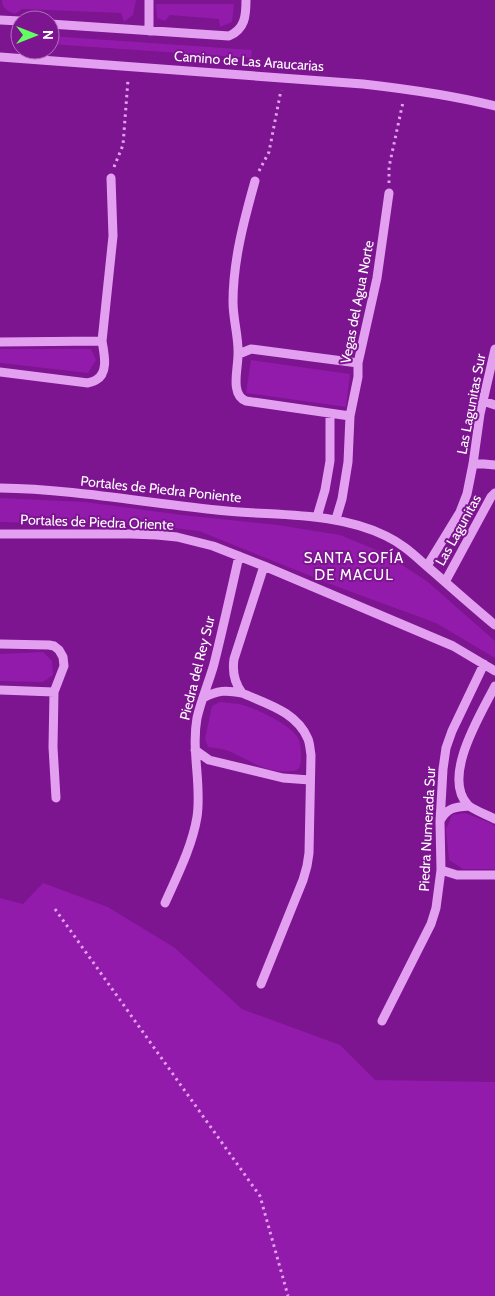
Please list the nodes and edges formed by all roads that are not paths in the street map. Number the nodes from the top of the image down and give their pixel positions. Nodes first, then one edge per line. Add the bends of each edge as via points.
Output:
1 (149, 0) edge
2 (246, 0) edge
3 (60, 25) edge
4 (149, 31) junction
5 (0, 57) edge
6 (495, 106) edge
7 (110, 178) road end
8 (255, 181) road end
9 (390, 194) road end
10 (102, 341) junction
11 (0, 342) edge
12 (495, 349) edge
13 (238, 354) junction
14 (358, 363) junction
15 (0, 372) edge
16 (483, 401) junction
17 (495, 405) edge
18 (330, 414) junction
19 (350, 416) junction
20 (474, 464) junction
21 (495, 465) edge
22 (0, 488) edge
23 (495, 493) edge
24 (317, 517) junction
25 (336, 519) junction
26 (0, 534) edge
27 (239, 556) junction
28 (264, 566) junction
29 (427, 566) junction
30 (445, 582) junction
31 (495, 625) edge
32 (0, 644) edge
33 (484, 664) junction
34 (495, 671) edge
35 (495, 686) edge
36 (0, 690) edge
37 (54, 692) junction
38 (242, 693) junction
39 (203, 698) junction
40 (194, 750) junction
41 (310, 780) junction
42 (56, 798) dead end
43 (469, 806) junction
44 (495, 819) edge
45 (440, 822) junction
46 (441, 870) junction
47 (495, 876) edge
48 (165, 903) dead end
49 (261, 984) dead end
50 (382, 1021) dead end

1 - 4 street
2 - 4 street via 245,19 240,29 229,36
3 - 4 street
5 - 6 street, Camino de Las Araucarias via 363,84
7 - 10 street via 113,236
8 - 13 street via 236,263 233,302
9 - 14 street, Vegas del Agua Norte via 377,278
10 - 11 street
10 - 15 street via 104,366 102,375 96,380 88,382
12 - 16 street, Las Lagunitas Sur
13 - 14 street via 251,349
13 - 18 street via 236,391 241,399
14 - 19 street, Vegas del Agua Norte
16 - 17 street
16 - 20 street, Las Lagunitas Sur
18 - 19 street
18 - 24 street via 330,461
19 - 25 street, Vegas del Agua Norte via 348,462
20 - 21 street
20 - 29 street, Las Lagunitas via 460,512
22 - 24 street, Portales de Piedra Poniente
23 - 30 street, Las Lagunitas
24 - 25 street, Portales de Piedra Poniente
25 - 29 street, Portales de Piedra Poniente via 389,537
26 - 27 street, Portales de Piedra Oriente via 157,535 194,541
27 - 28 street, Portales de Piedra Oriente
27 - 39 street, Piedra del Rey Sur
28 - 33 street, Portales de Piedra Oriente via 453,646
28 - 38 street via 232,669
29 - 30 street, Portales de Piedra Poniente
30 - 31 street, Portales de Piedra Poniente
32 - 37 street via 49,645 59,650 64,666
33 - 34 street, Portales de Piedra Oriente
33 - 45 street, Piedra Numerada Sur via 446,748
35 - 43 street via 462,756 459,784 462,797
36 - 37 street
37 - 42 street
38 - 39 street via 220,691
38 - 41 street via 288,713 303,729 311,754
39 - 40 street, Piedra del Rey Sur
40 - 41 street via 209,760 282,778
40 - 48 street, Piedra del Rey Sur via 197,816 183,862
41 - 49 street via 307,866
43 - 44 street
43 - 45 street via 451,809 444,813
45 - 46 street, Piedra Numerada Sur
46 - 47 street via 457,875
46 - 50 street, Piedra Numerada Sur via 431,924

